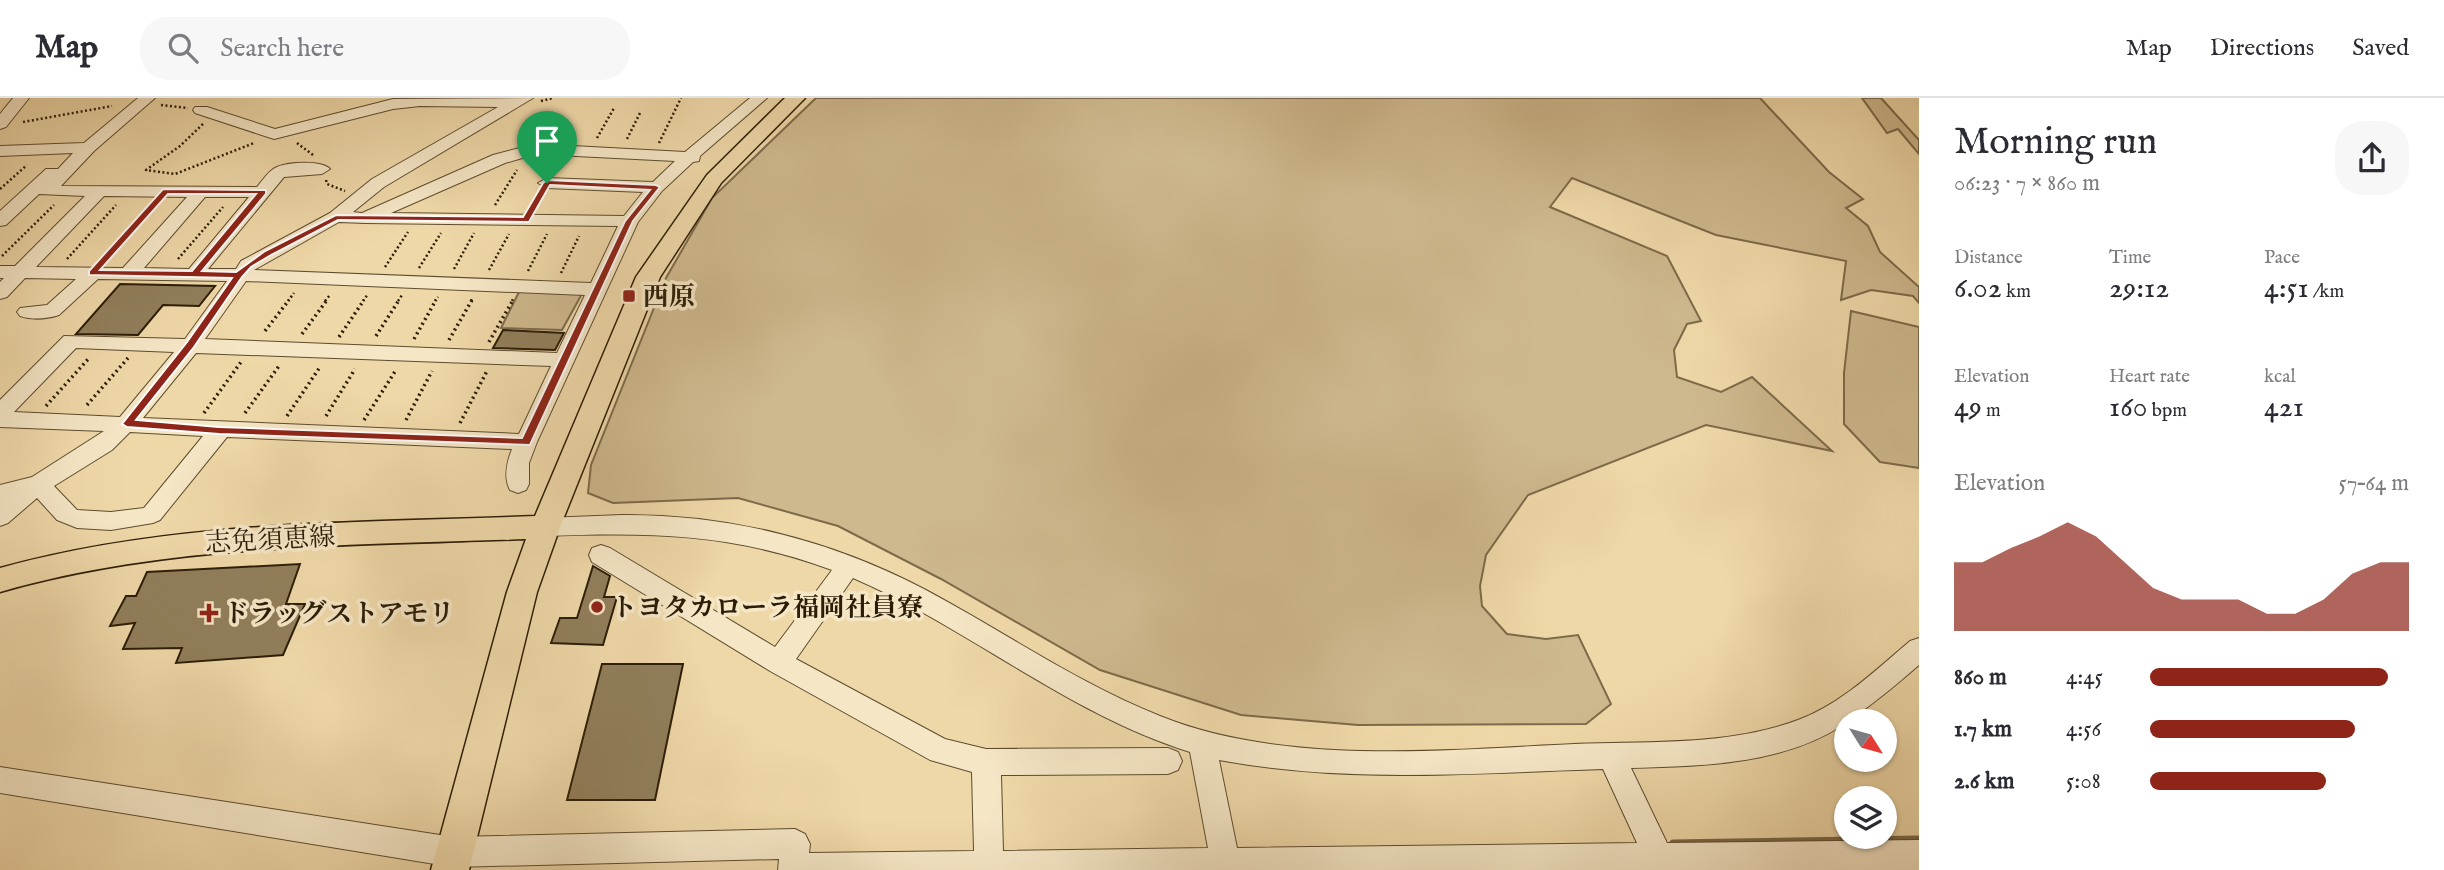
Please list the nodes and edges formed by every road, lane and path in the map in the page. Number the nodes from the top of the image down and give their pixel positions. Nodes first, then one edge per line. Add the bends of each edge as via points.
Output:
1 (21, 98) edge
2 (681, 98) edge
3 (759, 98) edge
4 (796, 98) edge
5 (144, 101) edge
6 (524, 101) edge
7 (367, 104) edge
8 (614, 108) dead end
9 (207, 111) junction
10 (640, 113) dead end
11 (7, 124) edge
12 (274, 134) junction
13 (88, 148) junction
14 (0, 150) edge
15 (565, 150) junction
16 (528, 151) junction
17 (589, 152) junction
18 (620, 153) junction
19 (654, 155) junction
20 (692, 157) junction
21 (0, 164) edge
22 (29, 164) junction
23 (67, 164) junction
24 (322, 169) dead end
25 (547, 183) junction
26 (656, 187) junction
27 (0, 189) edge
28 (68, 191) junction
29 (100, 191) junction
30 (130, 191) junction
31 (166, 191) junction
32 (201, 191) junction
33 (236, 192) junction
34 (262, 192) junction
35 (336, 217) junction
36 (365, 218) junction
37 (417, 219) junction
38 (449, 219) junction
39 (485, 219) junction
40 (522, 220) junction
41 (555, 220) junction
42 (587, 220) junction
43 (0, 221) edge
44 (629, 221) junction
45 (0, 257) edge
46 (0, 272) edge
47 (20, 272) junction
48 (54, 272) junction
49 (93, 273) junction
50 (129, 274) junction
51 (165, 274) junction
52 (194, 274) junction
53 (239, 275) junction
54 (306, 277) junction
55 (342, 279) junction
56 (377, 280) junction
57 (411, 282) junction
58 (446, 283) junction
59 (481, 284) junction
60 (520, 286) junction
61 (554, 287) junction
62 (597, 289) junction
63 (0, 293) edge
64 (27, 312) dead end
65 (103, 342) junction
66 (141, 343) junction
67 (191, 345) junction
68 (252, 347) junction
69 (292, 349) junction
70 (331, 350) junction
71 (366, 352) junction
72 (406, 353) junction
73 (441, 355) junction
74 (488, 357) junction
75 (565, 360) junction
76 (0, 413) edge
77 (0, 419) edge
78 (33, 420) junction
79 (73, 422) junction
80 (127, 424) junction
81 (193, 429) junction
82 (225, 431) junction
83 (275, 433) junction
84 (315, 434) junction
85 (354, 436) junction
86 (397, 437) junction
87 (452, 439) junction
88 (526, 442) junction
89 (38, 484) junction
90 (518, 484) dead end
91 (0, 494) edge
92 (0, 517) edge
93 (545, 527) junction
94 (601, 555) dead end
95 (849, 565) junction
96 (0, 580) edge
97 (1919, 649) edge
98 (779, 663) junction
99 (1202, 744) junction
100 (1611, 755) junction
101 (1168, 761) dead end
102 (986, 762) junction
103 (0, 780) edge
104 (1919, 855) edge
105 (1658, 857) junction
106 (452, 861) edge
107 (1225, 862) junction
108 (989, 865) junction
109 (793, 869) edge

1 - 11 street
2 - 19 path
3 - 20 street
4 - 93 main road via 714,179 648,277
5 - 9 path
5 - 11 path
5 - 13 street
6 - 7 street
6 - 35 street via 378,183
7 - 12 street
8 - 17 path
9 - 12 street
9 - 12 path via 180,146 146,170 175,174
10 - 18 path
13 - 14 street
13 - 23 street
15 - 16 street
15 - 17 street
15 - 25 street
16 - 36 street via 499,159
16 - 39 path
17 - 18 street
18 - 19 street
19 - 20 street
20 - 26 street
21 - 22 street
22 - 23 street
22 - 27 path
23 - 28 street via 46,191
23 - 43 street
24 - 34 street via 283,170
25 - 26 street
25 - 40 street
26 - 44 street
28 - 29 street
28 - 45 path
29 - 30 street
29 - 47 street
30 - 31 street
30 - 48 path
31 - 32 street
31 - 49 path
32 - 33 street
32 - 50 street
33 - 34 street
33 - 51 path
34 - 52 street
35 - 36 street
35 - 53 street via 268,253
36 - 37 street
37 - 38 street
37 - 56 path
38 - 39 street
38 - 57 path
39 - 40 street
39 - 58 path
40 - 41 street
40 - 59 path
41 - 42 street
41 - 60 path
42 - 44 street
42 - 61 path
44 - 62 street
46 - 47 street
47 - 48 street
47 - 63 street
48 - 49 street
49 - 50 street
49 - 64 street via 52,311
50 - 51 street
51 - 52 street
52 - 53 street
53 - 54 street
53 - 67 street
54 - 55 street
54 - 68 path
55 - 56 street
55 - 69 path
56 - 57 street
56 - 70 path
57 - 58 street
57 - 71 path
58 - 59 street
58 - 72 path
59 - 60 street
59 - 73 path
60 - 61 street
60 - 74 path
61 - 62 street
62 - 75 street
65 - 66 street
65 - 76 street via 71,341
65 - 78 path
66 - 67 street
66 - 79 path
67 - 68 street
67 - 80 street
68 - 69 street
68 - 81 path
69 - 70 street
69 - 82 path
70 - 71 street
70 - 83 path
71 - 72 street
71 - 84 path
72 - 73 street
72 - 85 path
73 - 74 street
73 - 86 path
74 - 75 street
74 - 87 path
75 - 88 street
77 - 78 street
78 - 79 street
79 - 80 street
80 - 81 street
80 - 89 street via 104,444
81 - 82 street
82 - 83 street
82 - 89 street via 152,514 141,519 68,516
83 - 84 street
84 - 85 street
85 - 86 street
86 - 87 street
87 - 88 street
88 - 90 street via 518,463
89 - 91 street
89 - 92 street
93 - 95 street via 648,523 704,528
93 - 96 main road, 志免須恵線 via 210,541 125,551
93 - 106 main road via 504,656
94 - 98 street
95 - 98 street
95 - 99 street via 913,595 1075,690
97 - 100 street via 1860,700 1805,730 1768,743 1690,753
98 - 102 street via 940,751
99 - 100 street via 1284,759 1356,765
99 - 107 street
100 - 105 street
101 - 102 street
102 - 108 street
103 - 106 street
104 - 105 street
105 - 107 street
106 - 109 street via 795,844
107 - 108 street
108 - 109 street

